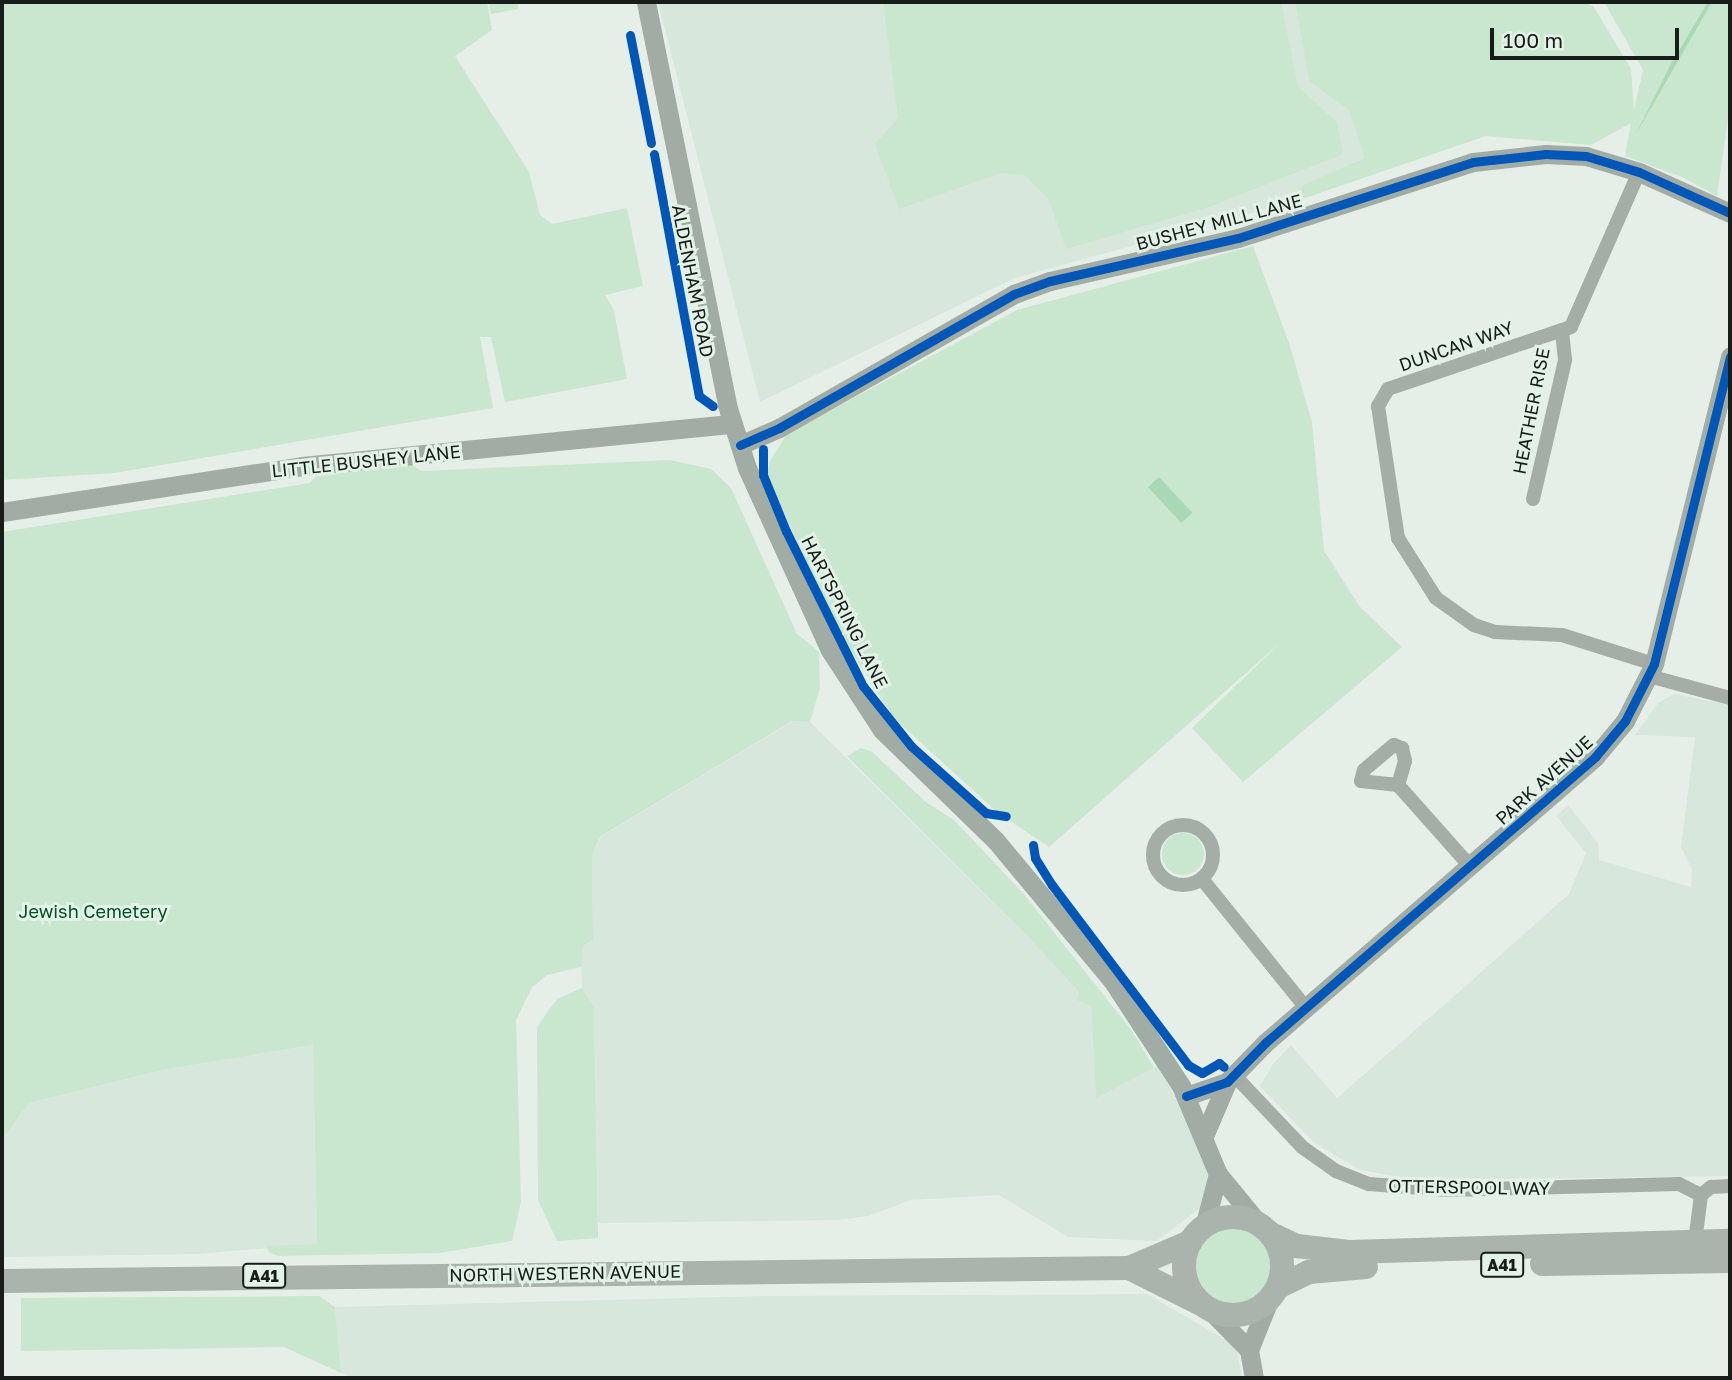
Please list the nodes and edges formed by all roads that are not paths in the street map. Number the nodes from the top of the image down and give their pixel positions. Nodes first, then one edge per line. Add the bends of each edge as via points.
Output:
1 (646, 2) edge
2 (1639, 172) junction
3 (1730, 213) edge
4 (1562, 330) junction
5 (1730, 356) edge
6 (733, 424) junction
7 (740, 445) junction
8 (1534, 499) dead end
9 (2, 512) edge
10 (1652, 670) junction
11 (1730, 698) edge
12 (1398, 785) dead end
13 (1470, 866) junction
14 (1202, 879) junction
15 (1306, 1008) junction
16 (1231, 1078) junction
17 (1186, 1096) junction
18 (1204, 1136) junction
19 (1218, 1174) junction
20 (1730, 1186) edge
21 (1701, 1195) junction
22 (1265, 1229) junction
23 (1197, 1235) junction
24 (1730, 1241) edge
25 (1695, 1242) junction
26 (1730, 1261) edge
27 (1129, 1268) junction
28 (2, 1281) edge
29 (1273, 1294) junction
30 (1207, 1307) junction
31 (1249, 1350) junction
32 (1254, 1378) edge

1 - 6 street, ALDENHAM ROAD
2 - 3 street, BUSHEY MILL LANE
2 - 4 street via 1577,320
2 - 7 street, BUSHEY MILL LANE via 1586,156 1546,154 1473,162 1238,237 1050,281 980,311 779,428
4 - 8 street, HEATHER RISE via 1565,360
4 - 10 street, DUNCAN WAY via 1382,394 1378,406 1398,538 1436,598 1474,625 1531,637 1562,635
5 - 10 street, PARK AVENUE
6 - 7 street, HARTSPRING LANE
6 - 9 street, LITTLE BUSHEY LANE via 302,466
7 - 17 street, HARTSPRING LANE via 824,638 855,696 897,747 996,841 1054,907 1112,980
10 - 11 street
10 - 13 street, PARK AVENUE via 1625,721 1595,757
12 - 13 street
13 - 15 street, PARK AVENUE
14 - 14 street via 1176,885 1159,875 1153,846 1165,830 1194,827 1209,840 1213,859
14 - 15 street
15 - 16 street, PARK AVENUE
16 - 17 street, PARK AVENUE
16 - 18 street, PARK AVENUE
16 - 21 street, OTTERSPOOL WAY via 1302,1147 1336,1171 1369,1184 1447,1190 1679,1184
17 - 18 street, HARTSPRING LANE
18 - 19 street, HARTSPRING LANE
19 - 22 street, HARTSPRING LANE
19 - 23 street
20 - 21 street via 1712,1187
21 - 25 street
22 - 23 highway via 1230,1217
22 - 25 highway, A41 via 1297,1247 1349,1252
22 - 29 highway via 1282,1259
23 - 27 highway, NORTH WESTERN AVENUE / A41
23 - 30 highway via 1185,1273
24 - 25 highway, A41
26 - 29 highway, A41 via 1343,1268 1309,1272
27 - 28 highway, NORTH WESTERN AVENUE / A41
27 - 30 highway, NORTH WESTERN AVENUE / A41
29 - 30 highway via 1237,1315
29 - 31 street
30 - 31 street
31 - 32 street

